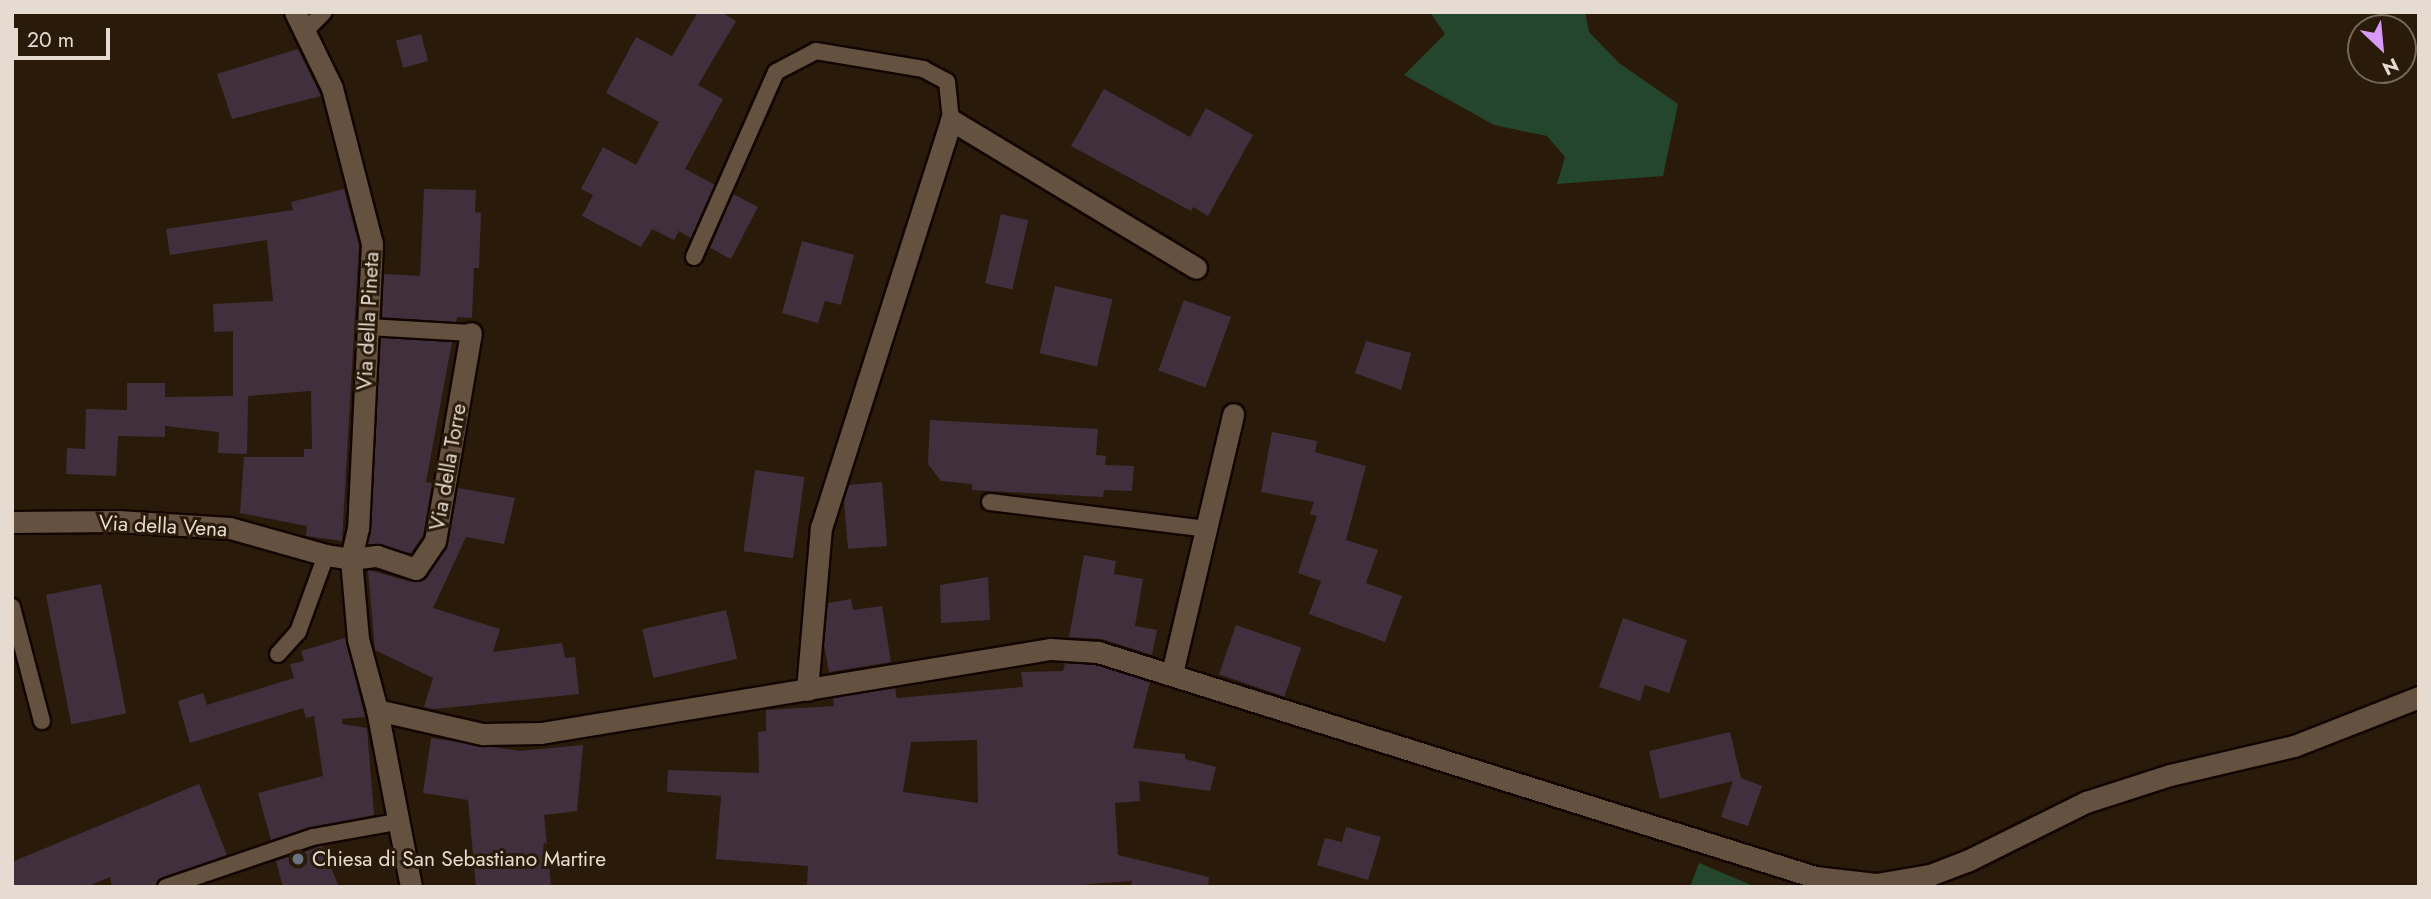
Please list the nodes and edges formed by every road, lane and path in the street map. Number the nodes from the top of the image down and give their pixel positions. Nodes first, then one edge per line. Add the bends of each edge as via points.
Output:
1 (324, 12) edge
2 (301, 21) edge
3 (951, 120) junction
4 (694, 257) dead end
5 (1196, 268) dead end
6 (368, 327) junction
7 (471, 333) joint
8 (1233, 414) dead end
9 (990, 502) dead end
10 (12, 522) edge
11 (1206, 529) junction
12 (326, 555) junction
13 (351, 559) junction
14 (12, 607) edge
15 (278, 654) dead end
16 (1172, 673) junction
17 (807, 690) junction
18 (2419, 697) edge
19 (377, 710) junction
20 (42, 721) dead end
21 (396, 822) junction
22 (1934, 881) edge
23 (166, 887) edge
24 (411, 887) edge

1 - 2 lane
2 - 6 street, Via della Pineta via 332,88 372,244
3 - 4 lane via 947,82 923,69 816,51 776,72
3 - 5 street
3 - 17 street via 821,528
6 - 7 lane
6 - 13 street, Via della Pineta via 358,528
7 - 13 street, Via della Torre via 435,541 416,569 377,556
8 - 11 street
9 - 11 lane
10 - 12 street, Via della Vena via 118,521 230,528
11 - 16 street
12 - 13 street, Via della Vena
12 - 15 lane via 298,632
13 - 19 street, Via della Pineta via 358,639
14 - 20 lane
16 - 17 street via 1098,652 1050,649
16 - 22 street via 1815,877 1876,884
17 - 19 street via 541,733 483,734
18 - 22 street via 2294,746 2170,775 2086,802
19 - 21 street, Via della Pineta
21 - 23 lane via 313,837
21 - 24 street, Via della Pineta

